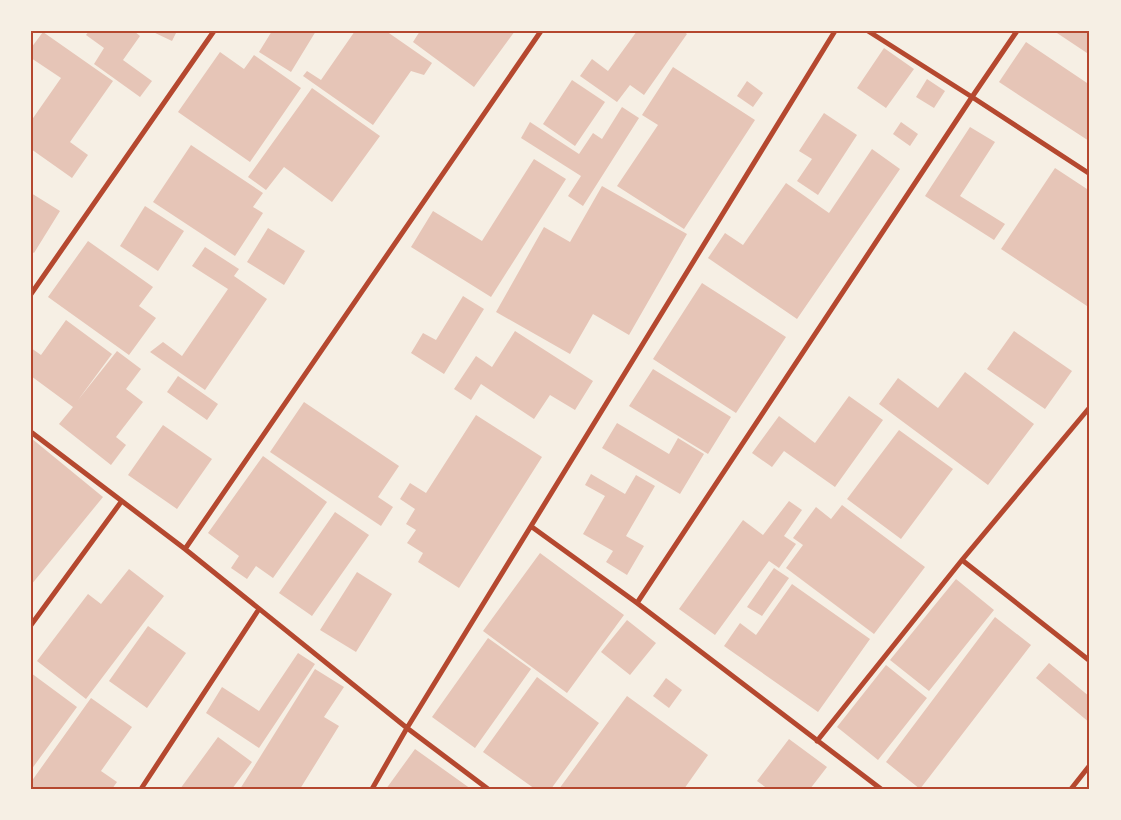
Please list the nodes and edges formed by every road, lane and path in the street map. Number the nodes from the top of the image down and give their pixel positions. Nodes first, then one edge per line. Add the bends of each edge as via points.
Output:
1 (214, 31) edge
2 (541, 31) edge
3 (835, 31) edge
4 (868, 31) edge
5 (1017, 31) edge
6 (972, 96) junction
7 (1090, 174) edge
8 (31, 294) edge
9 (1090, 407) edge
10 (31, 432) edge
11 (122, 502) junction
12 (532, 527) junction
13 (185, 549) junction
14 (962, 560) junction
15 (637, 603) junction
16 (259, 609) junction
17 (31, 625) edge
18 (1090, 661) edge
19 (407, 728) junction
20 (817, 741) junction
21 (1090, 765) edge
22 (140, 789) edge
23 (372, 789) edge
24 (488, 789) edge
25 (881, 789) edge
26 (1071, 789) edge

1 - 8 street
2 - 13 street
3 - 12 street
4 - 6 street
5 - 6 street
6 - 7 street
6 - 15 street
9 - 14 street
10 - 11 street
11 - 13 street
11 - 17 street
12 - 15 street
12 - 19 street
13 - 16 street
14 - 18 street
14 - 20 street
15 - 20 street
16 - 19 street
16 - 22 street
19 - 23 street
19 - 24 street
20 - 25 street
21 - 26 street

